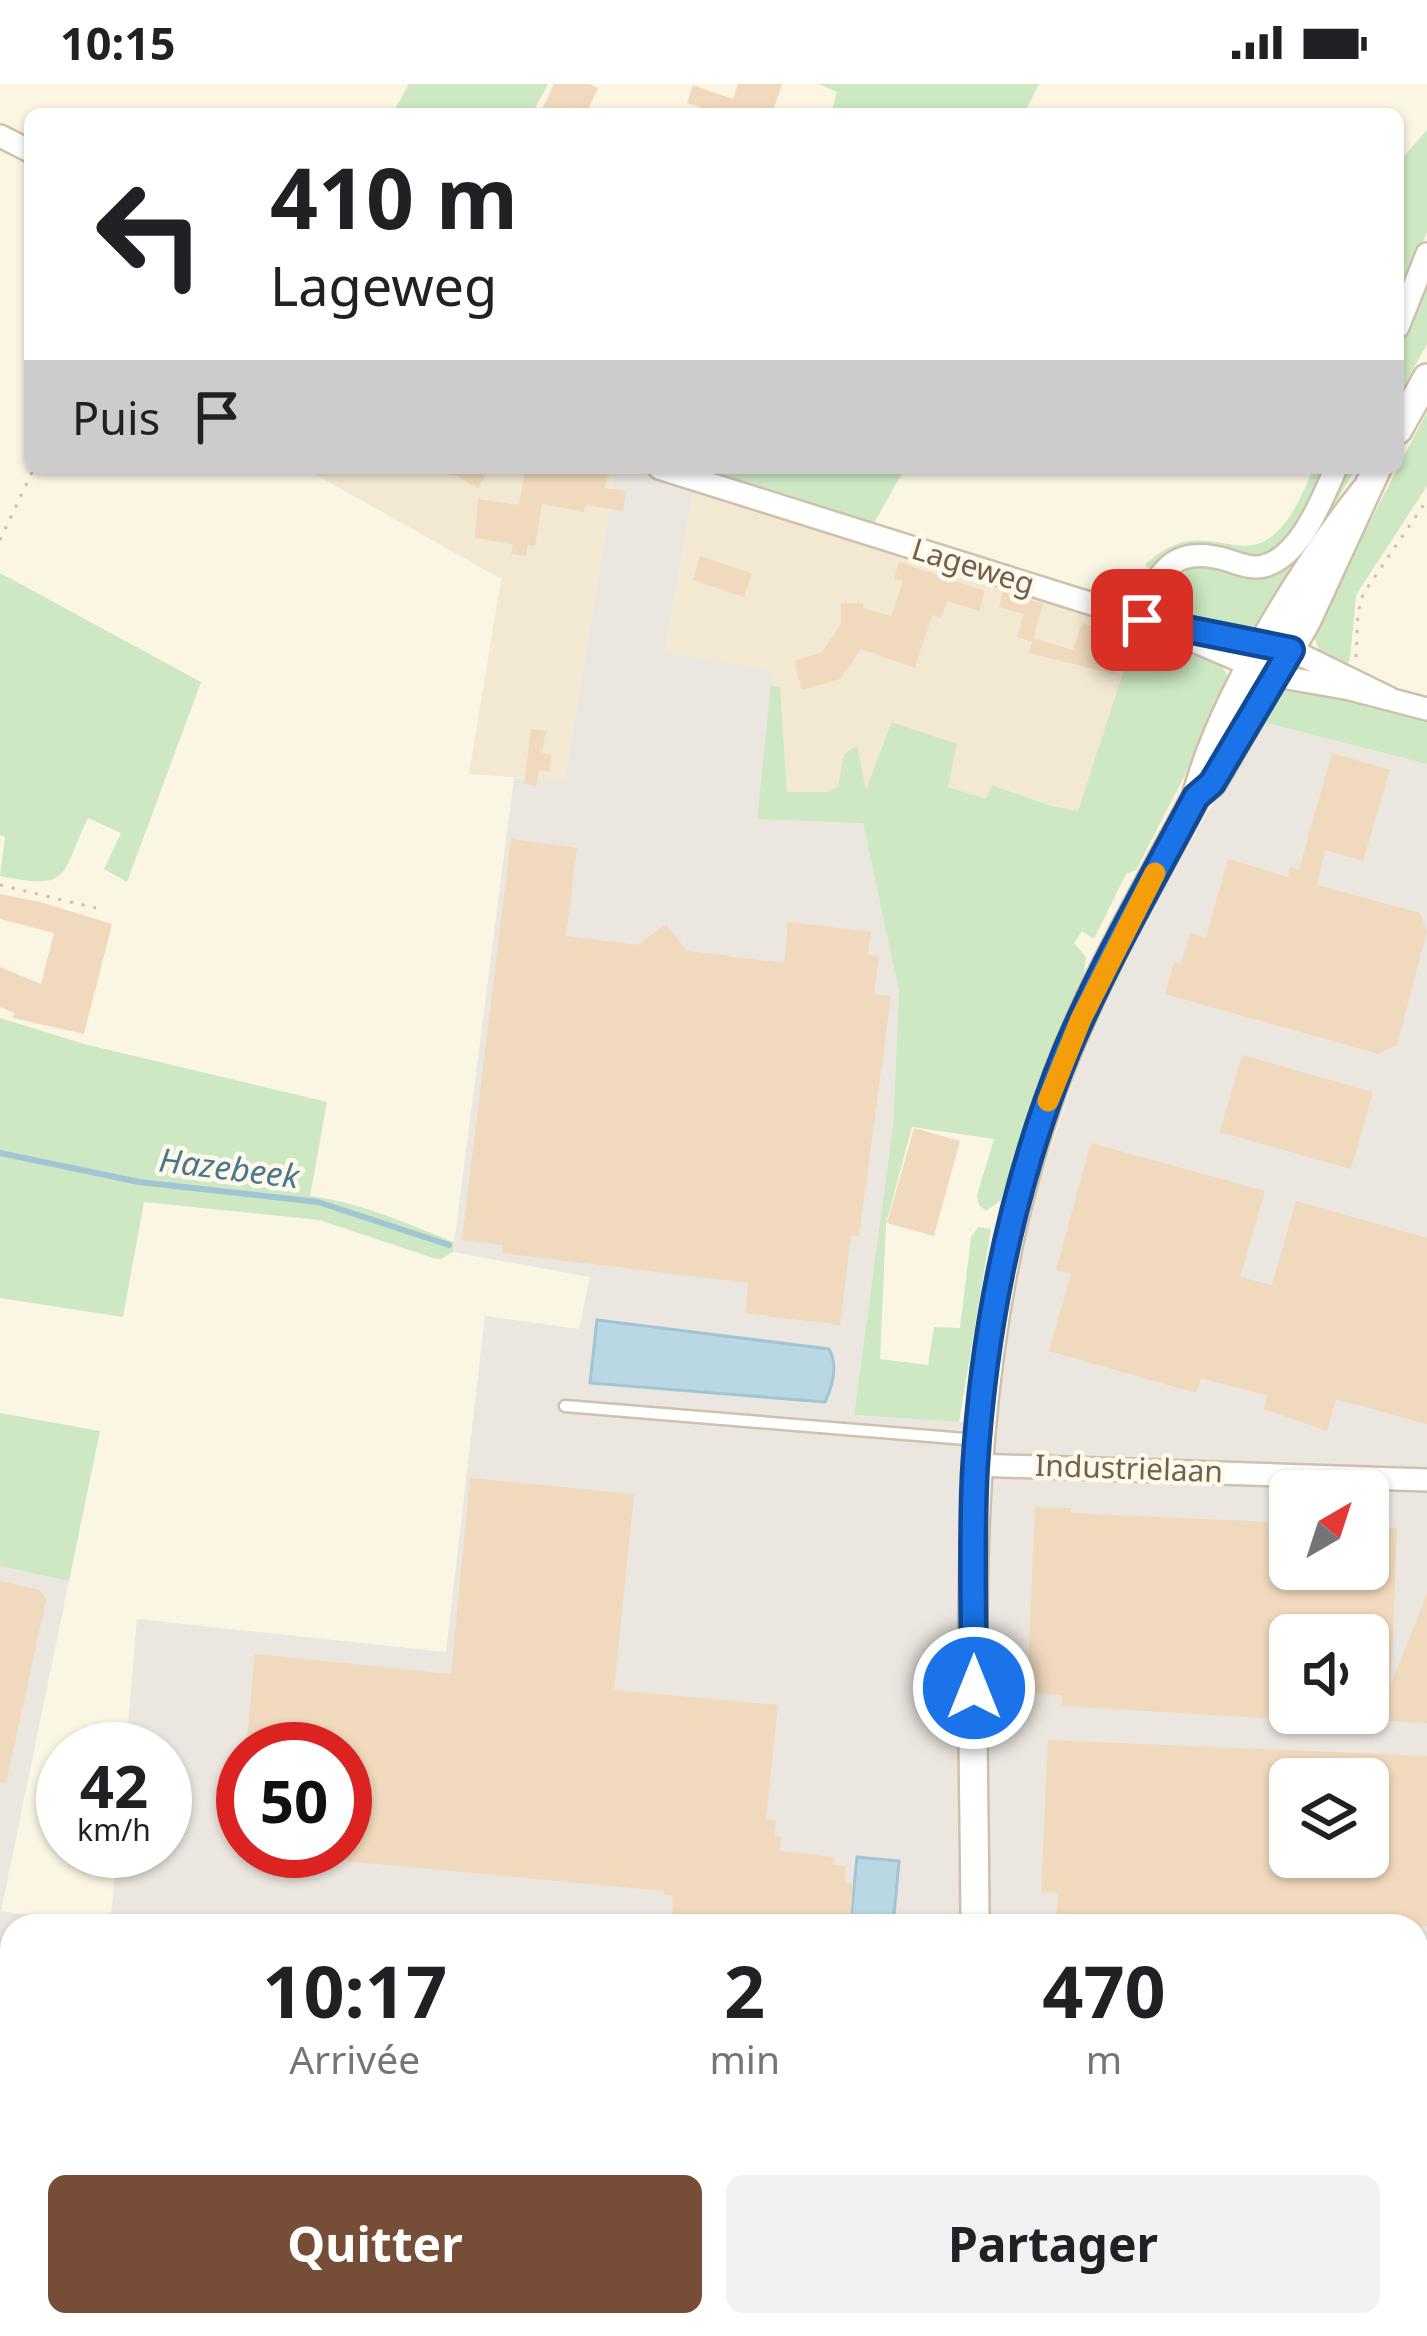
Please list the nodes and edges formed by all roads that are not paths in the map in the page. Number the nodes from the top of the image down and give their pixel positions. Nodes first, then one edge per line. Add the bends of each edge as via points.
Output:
1 (1427, 254) edge
2 (1404, 312) edge
3 (1427, 378) edge
4 (1404, 419) edge
5 (678, 474) edge
6 (1333, 474) edge
7 (1370, 480) edge
8 (1150, 622) junction
9 (1271, 660) junction
10 (1389, 698) junction
11 (1427, 709) edge
12 (566, 1406) dead end
13 (977, 1452) junction
14 (1427, 1480) edge
15 (975, 1914) edge

1 - 2 street
3 - 4 main road
5 - 8 street, Lageweg
6 - 8 street via 1320,504 1267,566 1190,555 1168,565 1152,586
7 - 9 main road via 1332,533
8 - 9 street, Lageweg
9 - 10 street, Lageweg
9 - 10 street, Lageweg via 1352,679
9 - 13 main road via 1206,760 1196,797 1054,1083 1000,1278
10 - 11 street, Lageweg
12 - 13 lane
13 - 14 street, Industrielaan
13 - 15 main road

